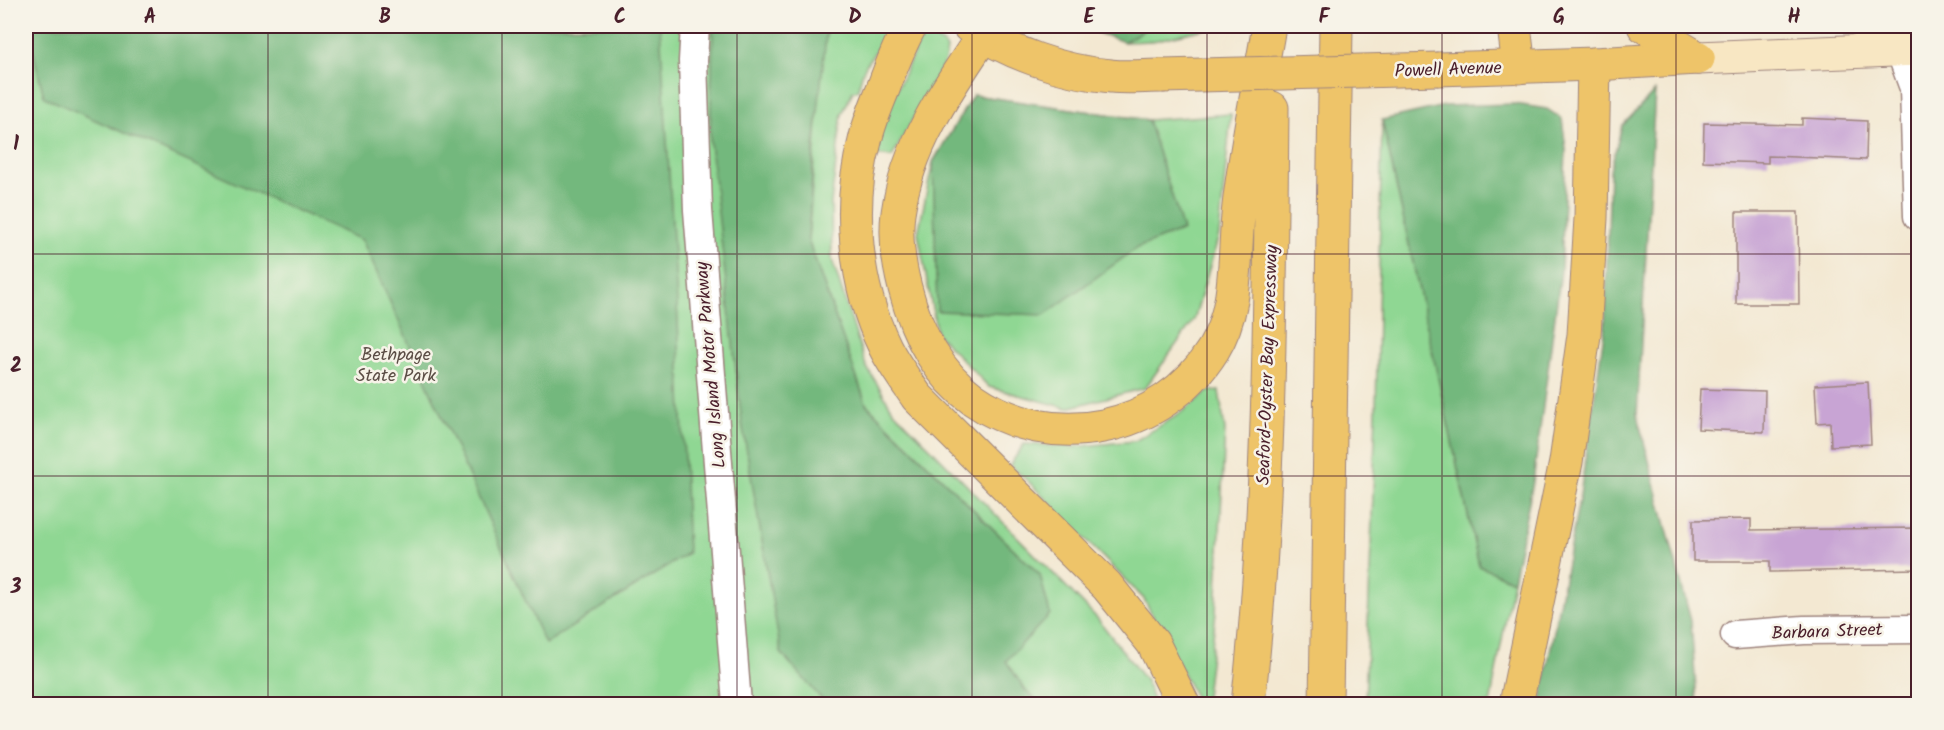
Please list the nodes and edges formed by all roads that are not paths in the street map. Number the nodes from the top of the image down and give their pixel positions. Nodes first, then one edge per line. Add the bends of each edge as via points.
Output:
1 (694, 26) edge
2 (910, 26) edge
3 (1271, 26) edge
4 (1336, 26) edge
5 (1514, 26) edge
6 (1644, 26) edge
7 (976, 31) edge
8 (1904, 41) edge
9 (1698, 58) junction
10 (1594, 64) junction
11 (1518, 67) junction
12 (1918, 216) edge
13 (1918, 629) edge
14 (1735, 635) dead end
15 (737, 705) edge
16 (1183, 705) edge
17 (1248, 705) edge
18 (1326, 705) edge
19 (1516, 705) edge

1 - 15 street, Long Island Motor Parkway via 698,210
2 - 16 main road via 899,45 865,141 857,191 859,263 884,346 917,397 1134,616 1153,643
3 - 7 main road via 1239,208 1231,301 1214,349 1182,386 1140,416 1116,425 1070,431 1044,428 1002,415 972,398 953,381 920,333 901,273 898,215 903,188 934,112
3 - 17 main road, Seaford-Oyster Bay Expressway via 1265,472
4 - 18 main road
5 - 11 main road
6 - 9 main road
7 - 11 main road, Powell Avenue, bridge via 1047,63 1112,76
8 - 9 main road, Powell Avenue
8 - 12 street via 1914,88
9 - 10 main road, Powell Avenue
10 - 11 main road, Powell Avenue
10 - 19 main road via 1584,335 1566,462
13 - 14 street, Barbara Street

